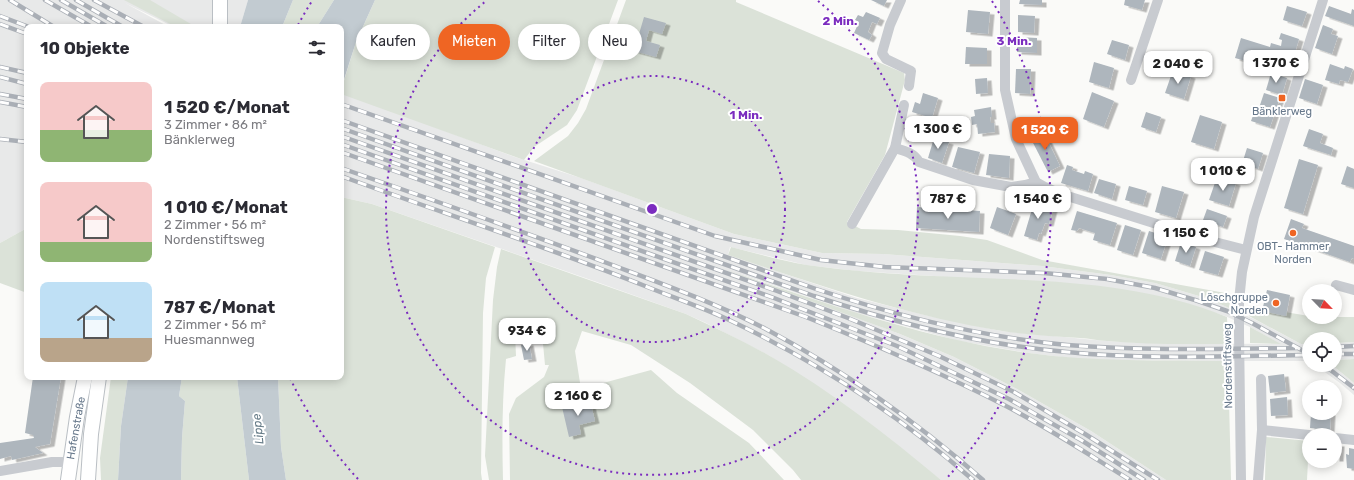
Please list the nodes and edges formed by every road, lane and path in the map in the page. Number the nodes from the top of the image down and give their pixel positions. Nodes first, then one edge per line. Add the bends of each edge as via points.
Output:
1 (220, 0) edge
2 (901, 0) edge
3 (1005, 0) edge
4 (1158, 0) edge
5 (1323, 0) edge
6 (220, 24) edge
7 (1131, 80) dead end
8 (909, 86) dead end
9 (904, 105) dead end
10 (895, 148) junction
11 (1036, 182) junction
12 (852, 224) dead end
13 (1246, 250) junction
14 (1342, 287) edge
15 (1354, 290) edge
16 (1261, 379) dead end
17 (84, 380) edge
18 (99, 380) edge
19 (1262, 430) junction
20 (1302, 434) edge
21 (1342, 439) edge
22 (1354, 440) edge
23 (70, 462) junction
24 (0, 471) edge
25 (68, 480) edge
26 (88, 480) edge
27 (1241, 480) edge
28 (1258, 480) edge

1 - 6 main road
2 - 8 street via 882,53 886,59 911,71
3 - 11 street via 1005,90 1016,139
4 - 7 street
5 - 13 street, Nordenstiftsweg
9 - 10 street
10 - 11 street via 913,154 919,162 973,180 1011,187
10 - 12 street
11 - 13 street via 1061,194
13 - 27 street, Nordenstiftsweg via 1239,301
14 - 15 street
16 - 19 street
17 - 23 main road, Hafenstraße
18 - 26 main road, Hafenstraße
19 - 20 street
19 - 28 street
21 - 22 street
23 - 24 street via 52,462
23 - 25 main road, Hafenstraße

